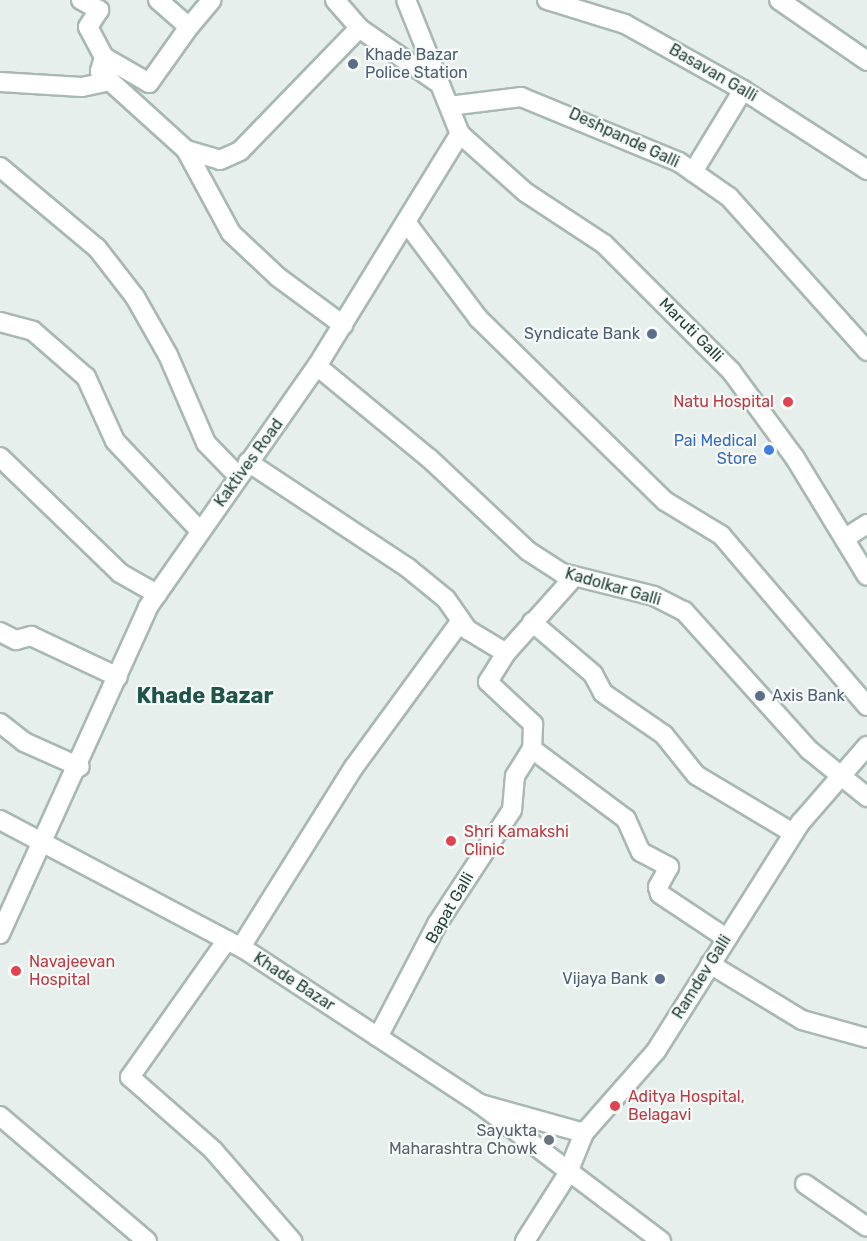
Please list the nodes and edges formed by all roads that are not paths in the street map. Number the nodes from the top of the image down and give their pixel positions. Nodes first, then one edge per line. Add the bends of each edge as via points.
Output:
1 (81, 0) edge
2 (158, 0) edge
3 (212, 0) edge
4 (335, 0) edge
5 (406, 0) edge
6 (547, 0) edge
7 (779, 0) edge
8 (105, 5) edge
9 (189, 27) junction
10 (359, 28) junction
11 (104, 57) junction
12 (867, 61) edge
13 (110, 81) junction
14 (0, 82) edge
15 (440, 84) junction
16 (743, 90) junction
17 (449, 106) junction
18 (460, 134) junction
19 (186, 150) junction
20 (0, 167) edge
21 (867, 170) edge
22 (693, 172) junction
23 (406, 222) junction
24 (0, 322) edge
25 (343, 325) junction
26 (867, 351) edge
27 (317, 366) junction
28 (0, 457) edge
29 (243, 469) junction
30 (867, 524) edge
31 (200, 531) junction
32 (847, 537) junction
33 (867, 576) edge
34 (574, 577) junction
35 (157, 594) junction
36 (461, 621) junction
37 (532, 622) junction
38 (0, 632) edge
39 (506, 653) junction
40 (118, 677) junction
41 (867, 706) edge
42 (0, 723) edge
43 (867, 746) edge
44 (532, 749) junction
45 (80, 767) junction
46 (837, 777) junction
47 (867, 797) edge
48 (0, 820) edge
49 (794, 833) junction
50 (41, 843) junction
51 (0, 934) edge
52 (726, 938) junction
53 (234, 944) junction
54 (710, 964) junction
55 (378, 1037) junction
56 (867, 1038) edge
57 (480, 1104) junction
58 (0, 1116) edge
59 (584, 1133) junction
60 (567, 1175) junction
61 (805, 1184) dead end
62 (867, 1227) edge
63 (147, 1241) edge
64 (291, 1241) edge
65 (525, 1241) edge
66 (661, 1241) edge

1 - 8 street
2 - 9 street
3 - 9 street
4 - 10 street
5 - 15 street
6 - 16 street, Basavan Galli via 625,24
7 - 12 street
8 - 11 street via 88,27
9 - 11 street via 149,83
10 - 15 street
10 - 19 street via 240,151 220,160
11 - 13 street via 100,71
13 - 14 street via 82,87
13 - 19 street
15 - 17 street
16 - 21 street, Basavan Galli
16 - 22 street
17 - 18 street
17 - 22 street, Deshpande Galli via 531,99
18 - 23 street, Kaktives Road
18 - 32 street, Maruti Galli via 525,192 603,244 731,371
19 - 25 street via 231,233 278,277
20 - 29 street via 97,248 135,297 168,355 206,443
22 - 26 street, Deshpande Galli via 729,197
23 - 25 street, Kaktives Road
23 - 41 street via 478,318 665,501 721,535
24 - 31 street via 33,331 86,377 115,441
25 - 27 street, Kaktives Road
27 - 29 street, Kaktives Road
27 - 34 street, Kadolkar Galli via 430,459 528,551
28 - 35 street via 120,573
29 - 31 street, Kaktives Road
29 - 36 street via 408,568 446,599
30 - 32 street
31 - 35 street, Kaktives Road
32 - 33 street, Maruti Galli
34 - 37 street
34 - 46 street, Kadolkar Galli via 654,596 684,611
35 - 40 street, Kaktives Road
36 - 39 street
36 - 53 street via 354,767
37 - 39 street
37 - 49 street via 593,674 603,693 664,735 696,775
38 - 40 street via 16,640 31,636
39 - 44 street via 488,682 533,724
40 - 45 street, Kaktives Road
42 - 45 street via 24,742
43 - 46 street, Ramdev Galli
44 - 52 street via 626,819 640,852 669,867 658,887 660,894
44 - 55 street, Bapat Galli via 515,776 512,810 437,924
45 - 50 street, Kaktives Road
46 - 47 street, Kadolkar Galli
46 - 49 street, Ramdev Galli
48 - 50 street, Khade Bazar
49 - 52 street, Ramdev Galli
50 - 51 street, Kaktives Road
50 - 53 street, Khade Bazar
52 - 54 street, Ramdev Galli
53 - 55 street, Khade Bazar
53 - 64 street via 130,1077 213,1150
54 - 56 street via 802,1020
54 - 59 street, Ramdev Galli via 656,1051
55 - 57 street, Khade Bazar
57 - 59 street
57 - 60 street, Khade Bazar
58 - 63 street
59 - 60 street, Ramdev Galli
60 - 65 street, Ramdev Galli
60 - 66 street, Khade Bazar
61 - 62 street

